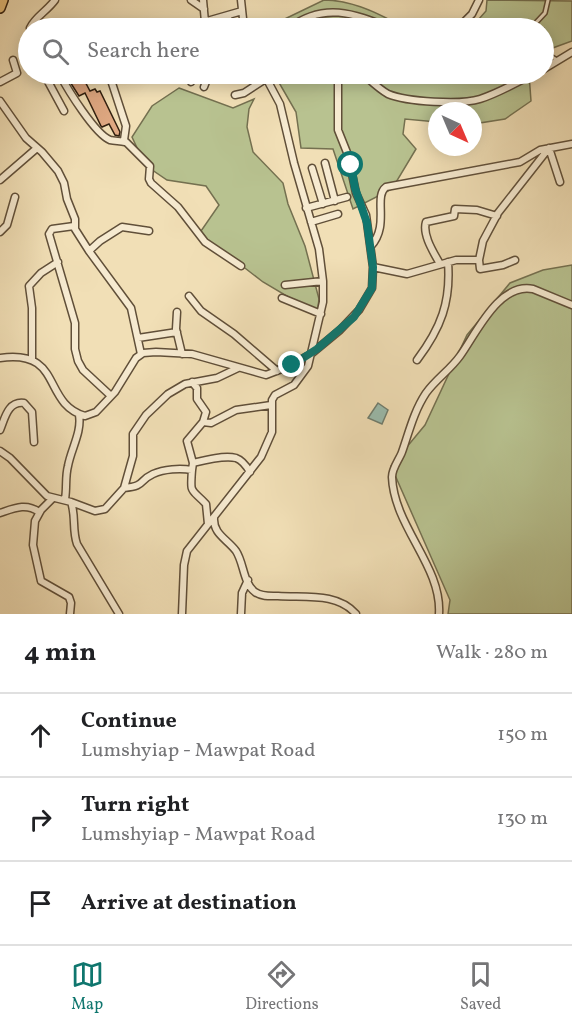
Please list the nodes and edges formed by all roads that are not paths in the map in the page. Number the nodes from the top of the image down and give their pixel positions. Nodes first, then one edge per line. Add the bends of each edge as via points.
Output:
1 (3, 0) edge
2 (55, 0) edge
3 (191, 0) edge
4 (203, 0) edge
5 (241, 0) edge
6 (479, 0) edge
7 (548, 0) edge
8 (0, 8) edge
9 (204, 9) junction
10 (242, 11) junction
11 (229, 15) junction
12 (37, 18) edge
13 (202, 18) edge
14 (218, 18) edge
15 (228, 18) edge
16 (243, 18) edge
17 (309, 18) edge
18 (362, 18) edge
19 (468, 18) edge
20 (540, 18) edge
21 (572, 52) edge
22 (554, 59) edge
23 (13, 60) dead end
24 (558, 61) junction
25 (554, 63) edge
26 (0, 82) edge
27 (49, 84) edge
28 (65, 84) edge
29 (112, 84) edge
30 (205, 84) edge
31 (256, 84) edge
32 (270, 84) edge
33 (338, 84) edge
34 (375, 84) edge
35 (513, 84) edge
36 (204, 87) dead end
37 (235, 95) dead end
38 (0, 101) edge
39 (64, 111) dead end
40 (125, 142) junction
41 (572, 144) edge
42 (37, 148) junction
43 (549, 148) junction
44 (325, 164) dead end
45 (312, 168) dead end
46 (0, 180) edge
47 (560, 182) dead end
48 (15, 196) dead end
49 (347, 197) dead end
50 (335, 201) junction
51 (323, 204) junction
52 (306, 208) junction
53 (338, 214) dead end
54 (497, 216) junction
55 (311, 222) junction
56 (74, 226) junction
57 (149, 231) dead end
58 (0, 232) edge
59 (371, 246) junction
60 (89, 251) junction
61 (479, 260) junction
62 (515, 260) dead end
63 (58, 262) junction
64 (448, 262) junction
65 (440, 264) junction
66 (241, 266) dead end
67 (373, 267) junction
68 (323, 281) junction
69 (285, 285) dead end
70 (189, 296) dead end
71 (282, 298) dead end
72 (572, 305) edge
73 (177, 312) dead end
74 (321, 314) junction
75 (177, 332) junction
76 (138, 338) junction
77 (141, 354) junction
78 (182, 354) junction
79 (311, 354) junction
80 (0, 358) edge
81 (32, 359) junction
82 (417, 360) dead end
83 (238, 368) junction
84 (277, 371) junction
85 (192, 382) junction
86 (111, 396) junction
87 (271, 405) junction
88 (79, 415) junction
89 (203, 422) junction
90 (0, 430) edge
91 (34, 442) dead end
92 (0, 451) edge
93 (192, 467) junction
94 (250, 472) junction
95 (124, 488) junction
96 (53, 498) junction
97 (68, 500) junction
98 (39, 512) junction
99 (0, 513) edge
100 (214, 517) junction
101 (208, 524) junction
102 (248, 580) junction
103 (70, 614) edge
104 (119, 614) edge
105 (182, 614) edge
106 (241, 614) edge
107 (356, 614) edge
108 (439, 614) edge

1 - 8 main road
2 - 12 street
3 - 9 street
4 - 9 street
5 - 10 street
6 - 19 street
7 - 20 lane
9 - 13 street
10 - 11 street
10 - 16 street
11 - 14 street
11 - 15 street
17 - 18 street via 342,12
21 - 24 street
22 - 24 lane
23 - 26 street via 17,73
24 - 25 street
27 - 39 street
28 - 40 street via 103,134 110,140
29 - 40 street via 126,126
30 - 36 street
31 - 37 street
32 - 52 street via 280,104
33 - 59 street via 338,130 366,215
34 - 35 street via 402,98 460,102 482,99
38 - 42 street
40 - 66 street via 149,165 151,183 178,207 200,238
41 - 43 street
42 - 46 street
42 - 56 street via 62,179
43 - 47 street
43 - 54 street
43 - 59 street via 520,162 386,187 380,194 380,232
44 - 50 street
45 - 51 street
48 - 58 street via 7,225
49 - 50 street
50 - 51 street
51 - 52 street
52 - 55 street
53 - 55 street
54 - 61 street via 483,241
54 - 65 street via 455,209 454,216 426,222 429,243
55 - 68 street
56 - 60 street
56 - 63 street via 50,231
57 - 60 street via 122,227
59 - 67 street
60 - 76 street via 131,308
61 - 62 street via 480,269
61 - 64 street
63 - 81 street via 30,286
63 - 86 street via 75,323 78,361
64 - 65 street
64 - 82 street via 449,289 440,323
65 - 67 street via 408,274
67 - 79 street via 372,288 363,305
68 - 69 street
68 - 74 street
70 - 84 street via 201,311
71 - 74 street
72 - 108 street via 526,287 511,292 478,327 416,414 392,477 399,512 437,591
73 - 75 street
74 - 79 street
75 - 76 street
75 - 78 street
76 - 77 street
77 - 78 street
77 - 86 street
78 - 83 street
79 - 84 street
79 - 87 street via 297,382 275,395
80 - 81 street
81 - 88 street via 45,370 64,402
83 - 84 street via 262,374
83 - 85 street via 217,378
85 - 89 street via 205,410
85 - 95 street via 168,394 137,426
86 - 88 street via 93,414
87 - 89 street via 236,410 211,423
87 - 94 street via 272,432
88 - 97 street via 80,426 67,468
89 - 93 street via 188,441
90 - 91 street via 14,404 24,403 32,412
92 - 96 street
93 - 94 street via 210,458 234,458
93 - 95 street via 155,473 138,486
93 - 101 street via 190,487 206,504
94 - 100 street
95 - 97 street via 102,510
96 - 97 street
96 - 98 street
97 - 104 street via 77,544
98 - 99 street via 28,506
98 - 103 street via 33,545 40,578 69,597
100 - 101 street
100 - 102 street via 215,528 237,553
101 - 105 street via 185,558
102 - 106 street via 242,593
102 - 107 street via 261,595 340,601

